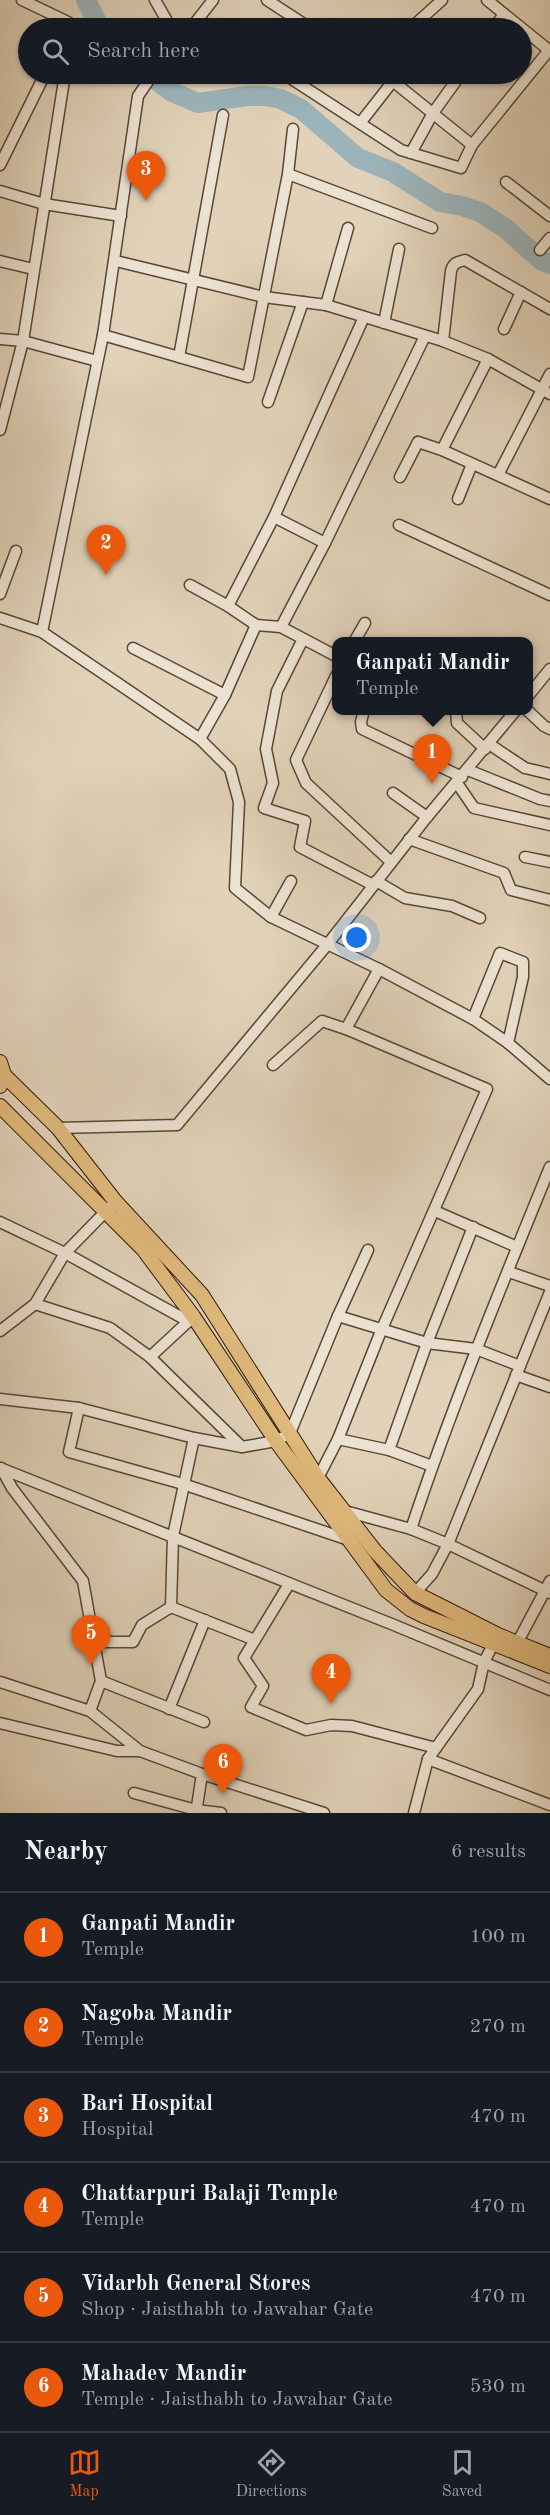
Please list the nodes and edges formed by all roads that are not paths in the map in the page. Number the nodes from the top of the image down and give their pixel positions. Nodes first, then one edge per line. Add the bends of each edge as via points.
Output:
1 (22, 0) edge
2 (155, 0) edge
3 (213, 0) edge
4 (442, 0) edge
5 (487, 0) edge
6 (269, 1) edge
7 (504, 14) junction
8 (60, 18) edge
9 (165, 18) edge
10 (199, 18) edge
11 (295, 18) edge
12 (422, 18) edge
13 (501, 18) edge
14 (509, 18) edge
15 (532, 36) edge
16 (550, 50) edge
17 (532, 72) edge
18 (40, 84) edge
19 (63, 84) edge
20 (145, 84) edge
21 (300, 84) edge
22 (391, 84) edge
23 (397, 84) edge
24 (455, 84) edge
25 (522, 84) edge
26 (433, 113) junction
27 (223, 115) dead end
28 (361, 122) junction
29 (294, 129) dead end
30 (472, 145) junction
31 (411, 153) junction
32 (0, 165) edge
33 (288, 174) junction
34 (506, 182) dead end
35 (0, 191) edge
36 (45, 204) junction
37 (122, 216) junction
38 (550, 216) edge
39 (348, 228) dead end
40 (432, 228) dead end
41 (550, 238) edge
42 (399, 249) dead end
43 (540, 250) dead end
44 (0, 261) edge
45 (116, 261) junction
46 (33, 270) junction
47 (193, 281) junction
48 (522, 292) junction
49 (264, 297) junction
50 (303, 302) junction
51 (326, 305) junction
52 (550, 309) edge
53 (364, 317) junction
54 (384, 323) junction
55 (504, 329) dead end
56 (103, 335) junction
57 (425, 336) junction
58 (0, 339) edge
59 (23, 341) junction
60 (443, 341) junction
61 (180, 357) junction
62 (488, 359) junction
63 (97, 360) junction
64 (550, 374) edge
65 (546, 392) edge
66 (268, 402) dead end
67 (0, 430) edge
68 (442, 450) junction
69 (472, 464) junction
70 (498, 475) junction
71 (400, 477) dead end
72 (458, 499) dead end
73 (550, 499) edge
74 (274, 517) junction
75 (399, 525) dead end
76 (325, 543) junction
77 (16, 551) dead end
78 (190, 585) dead end
79 (0, 594) edge
80 (550, 595) edge
81 (228, 606) junction
82 (0, 618) edge
83 (365, 623) dead end
84 (256, 625) junction
85 (281, 627) junction
86 (42, 632) junction
87 (357, 637) edge
88 (303, 639) junction
89 (133, 648) dead end
90 (332, 654) edge
91 (550, 669) edge
92 (332, 684) edge
93 (533, 690) edge
94 (225, 695) junction
95 (363, 715) edge
96 (456, 715) edge
97 (513, 715) edge
98 (532, 715) edge
99 (550, 729) edge
100 (200, 740) junction
101 (487, 746) junction
102 (550, 774) edge
103 (462, 777) junction
104 (393, 793) dead end
105 (550, 801) edge
106 (427, 817) junction
107 (550, 825) edge
108 (409, 839) junction
109 (525, 857) dead end
110 (391, 862) junction
111 (550, 862) edge
112 (291, 881) dead end
113 (374, 883) junction
114 (550, 900) edge
115 (272, 917) junction
116 (480, 918) dead end
117 (327, 945) junction
118 (379, 969) junction
119 (473, 1019) junction
120 (346, 1029) junction
121 (508, 1043) junction
122 (273, 1065) dead end
123 (1, 1074) edge
124 (550, 1079) edge
125 (0, 1106) edge
126 (58, 1128) junction
127 (550, 1167) edge
128 (116, 1201) junction
129 (435, 1211) junction
130 (106, 1212) junction
131 (0, 1222) edge
132 (473, 1227) junction
133 (517, 1247) junction
134 (368, 1250) dead end
135 (65, 1253) junction
136 (509, 1272) junction
137 (550, 1286) edge
138 (550, 1292) edge
139 (35, 1304) junction
140 (338, 1316) junction
141 (191, 1319) junction
142 (0, 1331) edge
143 (381, 1331) junction
144 (427, 1343) junction
145 (476, 1349) junction
146 (150, 1357) junction
147 (518, 1370) junction
148 (550, 1387) edge
149 (0, 1399) edge
150 (79, 1408) junction
151 (290, 1433) junction
152 (194, 1438) junction
153 (338, 1439) junction
154 (276, 1441) junction
155 (242, 1447) junction
156 (389, 1450) junction
157 (432, 1466) junction
158 (1, 1468) edge
159 (318, 1478) junction
160 (183, 1484) junction
161 (345, 1511) junction
162 (411, 1529) junction
163 (173, 1536) junction
164 (349, 1540) junction
165 (448, 1544) junction
166 (289, 1584) junction
167 (548, 1588) edge
168 (415, 1593) junction
169 (171, 1607) junction
170 (205, 1620) junction
171 (255, 1640) junction
172 (495, 1640) junction
173 (93, 1642) junction
174 (514, 1648) junction
175 (550, 1656) edge
176 (484, 1662) junction
177 (550, 1666) edge
178 (101, 1681) junction
179 (0, 1682) edge
180 (550, 1690) edge
181 (169, 1709) junction
182 (90, 1711) junction
183 (204, 1722) dead end
184 (0, 1723) edge
185 (436, 1748) junction
186 (140, 1751) junction
187 (428, 1759) junction
188 (202, 1774) junction
189 (134, 1793) dead end
190 (550, 1805) edge
191 (196, 1812) edge
192 (316, 1812) edge
193 (220, 1813) edge
194 (414, 1813) edge

1 - 8 street
2 - 9 street
3 - 10 street
4 - 12 street
5 - 7 street
6 - 11 street
7 - 13 street
7 - 14 street
15 - 16 street
16 - 17 street
18 - 32 street
19 - 36 street
20 - 37 street via 138,96
21 - 28 street
22 - 28 street
23 - 26 street
24 - 26 street
25 - 30 street
26 - 30 street
26 - 31 street
27 - 47 street
28 - 31 street
29 - 33 street
30 - 31 street via 461,168
33 - 40 street
33 - 49 street
34 - 38 street
35 - 36 street
36 - 37 street
36 - 46 street
37 - 45 street
39 - 51 street
41 - 43 street
42 - 54 street
44 - 46 street
45 - 47 street
45 - 56 street
46 - 59 street
47 - 49 street
47 - 61 street
48 - 52 street
48 - 55 street
48 - 60 street via 465,260 457,262 451,271
49 - 50 street
49 - 61 street via 248,377
50 - 51 street
50 - 66 street
51 - 53 street
53 - 54 street
53 - 74 street
54 - 57 street
56 - 61 street
56 - 63 street
57 - 60 street
57 - 76 street
58 - 59 street
59 - 63 street
59 - 67 street
60 - 62 street
62 - 65 street
62 - 68 street
63 - 86 street
64 - 65 street
65 - 70 street
68 - 69 street
68 - 71 street via 418,442
69 - 70 street
69 - 72 street
70 - 73 street
74 - 76 street
74 - 81 street
75 - 80 street
76 - 85 street
77 - 79 street
78 - 81 street
81 - 84 street
82 - 86 street
83 - 87 street
84 - 85 street
84 - 94 street
85 - 88 street
86 - 100 street
88 - 90 street
88 - 113 street via 277,691 266,749 273,783 264,808 305,821 300,847
89 - 94 street
91 - 93 street
92 - 110 street via 296,760 306,783
94 - 100 street
95 - 103 street via 362,729
96 - 101 street via 457,723
97 - 101 street
98 - 99 street
100 - 115 street via 230,769 239,802 235,888
101 - 102 street via 525,768
101 - 103 street
103 - 105 street
103 - 106 street
103 - 107 street via 474,808
104 - 106 street
106 - 108 street
108 - 110 street
108 - 114 street via 504,873 511,890
109 - 111 street
110 - 113 street
112 - 115 street
113 - 116 street via 405,898 452,906
113 - 117 street
115 - 117 street
117 - 118 street
117 - 126 street via 177,1125
118 - 119 street
118 - 120 street
119 - 121 street
119 - 121 street via 501,953 522,962 523,977
120 - 122 street via 322,1021
120 - 129 street via 487,1089
121 - 124 street
123 - 126 main road
125 - 130 main road
126 - 128 main road
127 - 133 street
128 - 130 street
128 - 151 main road via 202,1295
129 - 132 street
129 - 143 street
130 - 135 street
130 - 141 main road via 143,1249
131 - 135 street
132 - 133 street
132 - 144 street
133 - 136 street
134 - 140 street
135 - 139 street
135 - 141 street
136 - 137 street
136 - 145 street
138 - 147 street
139 - 142 street
139 - 146 street via 110,1328
140 - 143 street
140 - 151 street
141 - 146 street
141 - 154 main road
143 - 144 street
143 - 153 street
144 - 145 street
144 - 156 street
145 - 147 street
145 - 157 street
146 - 155 street
147 - 148 street
147 - 165 street
149 - 150 street
150 - 152 street
150 - 160 street via 69,1452
151 - 154 street
151 - 159 main road
152 - 155 street
152 - 160 street
153 - 156 street
153 - 159 street
154 - 155 street
154 - 164 main road
156 - 157 street
157 - 162 street
158 - 163 street
158 - 173 street via 83,1581
159 - 161 main road
160 - 163 street
160 - 164 street
161 - 162 street
161 - 168 main road via 375,1551
162 - 165 street
163 - 166 street
163 - 169 street
164 - 172 main road via 395,1598 424,1616
165 - 167 street
165 - 168 street via 432,1574
166 - 171 street
166 - 176 street
167 - 174 street
168 - 172 main road
169 - 170 street
169 - 173 street via 142,1625 133,1642
170 - 171 street
170 - 181 street
171 - 185 street via 244,1658 263,1686 252,1707 306,1730 351,1726
172 - 174 main road
172 - 176 street
173 - 178 street
174 - 175 main road
174 - 177 main road
176 - 180 street
176 - 185 street via 478,1689
178 - 181 street
178 - 182 street
179 - 182 street
181 - 183 street
182 - 186 street
184 - 186 street via 117,1751
185 - 187 street
186 - 188 street
187 - 190 street
187 - 194 street
188 - 191 street
188 - 192 street
189 - 191 street
191 - 193 street

